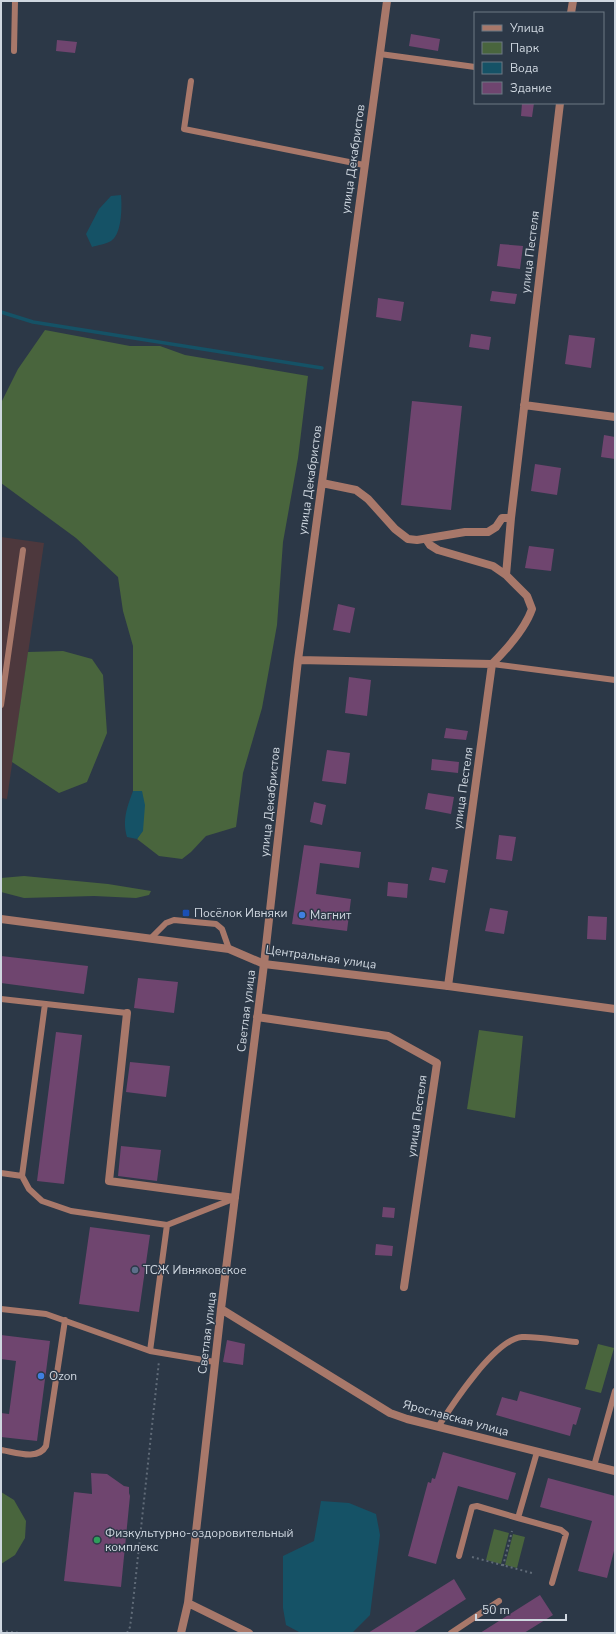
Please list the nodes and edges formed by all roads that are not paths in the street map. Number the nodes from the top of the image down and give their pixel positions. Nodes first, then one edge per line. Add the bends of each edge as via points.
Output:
1 (15, 1) edge
2 (387, 1) edge
3 (573, 1) edge
4 (572, 12) edge
5 (14, 50) dead end
6 (380, 54) junction
7 (474, 67) edge
8 (191, 81) dead end
9 (560, 104) edge
10 (364, 165) junction
11 (524, 405) junction
12 (615, 418) edge
13 (322, 483) junction
14 (511, 518) junction
15 (426, 539) junction
16 (24, 550) dead end
17 (506, 575) junction
18 (298, 660) junction
19 (492, 664) junction
20 (615, 680) edge
21 (1, 705) edge
22 (1, 919) edge
23 (151, 938) junction
24 (229, 949) junction
25 (264, 964) junction
26 (448, 986) junction
27 (1, 999) edge
28 (45, 1004) junction
29 (615, 1009) edge
30 (127, 1013) joint
31 (257, 1017) junction
32 (1, 1173) edge
33 (22, 1176) junction
34 (235, 1198) junction
35 (167, 1225) junction
36 (404, 1287) dead end
37 (1, 1309) edge
38 (222, 1309) junction
39 (65, 1320) junction
40 (576, 1342) dead end
41 (150, 1351) junction
42 (215, 1362) junction
43 (615, 1391) edge
44 (438, 1427) junction
45 (1, 1450) edge
46 (537, 1452) junction
47 (594, 1466) junction
48 (615, 1471) edge
49 (518, 1518) junction
50 (459, 1556) dead end
51 (552, 1583) dead end
52 (499, 1601) dead end
53 (188, 1603) junction
54 (181, 1633) edge
55 (249, 1633) edge
56 (451, 1633) edge

1 - 5 lane
2 - 6 street, улица Декабристов
3 - 4 street
6 - 7 lane
6 - 10 street, улица Декабристов
8 - 10 lane via 184,129
9 - 11 street, улица Пестеля
10 - 13 street, улица Декабристов
11 - 12 street
11 - 14 street, улица Пестеля
13 - 15 street via 356,490 408,539
13 - 18 street, улица Декабристов
14 - 15 street via 502,518 496,527 488,532 465,532
14 - 17 street, улица Пестеля
15 - 17 street via 438,550 493,566
16 - 21 lane
17 - 19 street via 527,596 532,609 529,617
18 - 19 street
18 - 25 street, улица Декабристов
19 - 20 lane
19 - 26 street, улица Пестеля
22 - 23 street, Центральная улица
23 - 24 street, Центральная улица
23 - 24 lane via 166,923 174,920 216,924 222,929
24 - 25 street, Центральная улица
25 - 26 street, Центральная улица
25 - 31 street, Светлая улица
26 - 29 street, Центральная улица
27 - 28 lane
28 - 30 lane
28 - 33 lane
30 - 34 street via 109,1181
31 - 34 street, Светлая улица
31 - 36 street, улица Пестеля via 388,1036 437,1063
32 - 33 lane
33 - 35 lane via 29,1189 42,1201 71,1211
34 - 35 lane
34 - 38 street, Светлая улица
35 - 41 lane
37 - 39 lane via 46,1314
38 - 42 street, Светлая улица
38 - 44 street, Ярославская улица via 390,1413
39 - 41 lane
39 - 45 lane via 46,1446 38,1454
40 - 44 lane via 521,1337 506,1343 460,1393
41 - 42 lane
42 - 53 street, Светлая улица
43 - 47 lane
44 - 46 street, Ярославская улица
46 - 47 street, Ярославская улица
46 - 49 lane
47 - 48 street, Ярославская улица
49 - 50 lane via 472,1507
49 - 51 lane via 561,1530 566,1534
52 - 56 lane
53 - 54 street, Светлая улица
53 - 55 street

